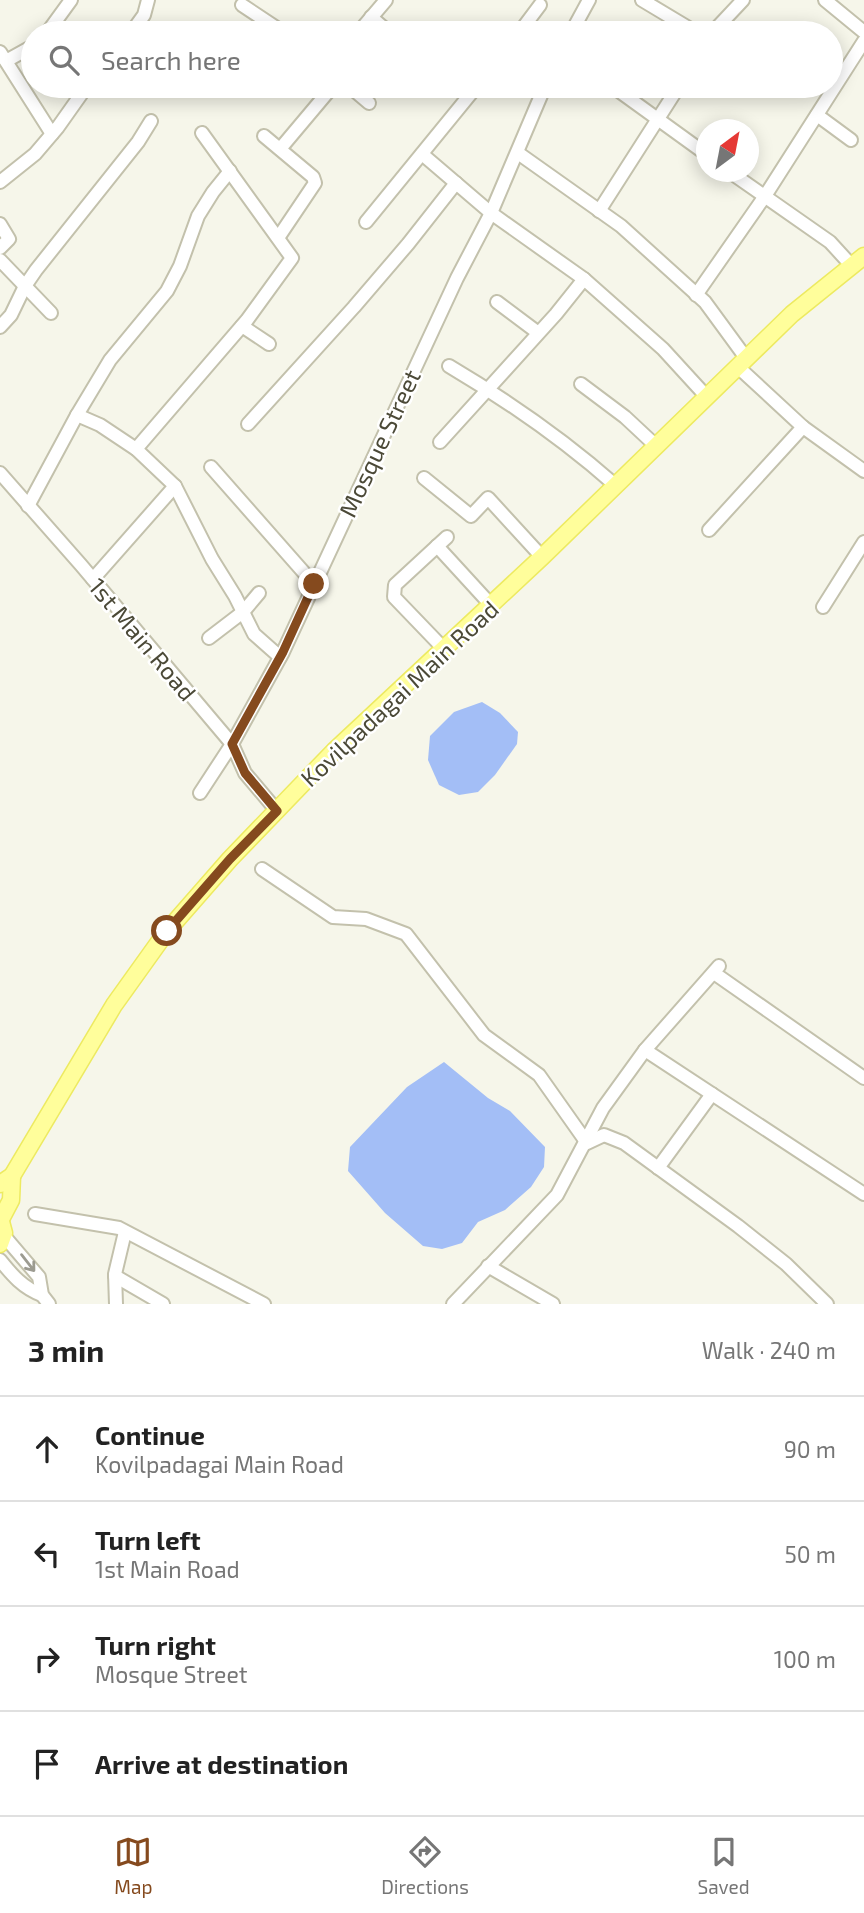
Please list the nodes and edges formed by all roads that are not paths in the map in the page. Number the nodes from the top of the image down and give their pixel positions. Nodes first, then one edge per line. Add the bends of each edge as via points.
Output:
1 (71, 0) edge
2 (148, 0) edge
3 (386, 0) edge
4 (589, 0) edge
5 (642, 0) edge
6 (743, 0) edge
7 (825, 0) edge
8 (242, 5) dead end
9 (540, 5) dead end
10 (371, 18) junction
11 (56, 21) edge
12 (140, 21) edge
13 (258, 21) edge
14 (368, 21) edge
15 (375, 21) edge
16 (528, 21) edge
17 (578, 21) edge
18 (677, 21) edge
19 (723, 21) edge
20 (864, 32) edge
21 (864, 41) edge
22 (21, 50) edge
23 (3, 57) edge
24 (843, 74) edge
25 (21, 85) edge
26 (29, 98) edge
27 (78, 98) edge
28 (322, 98) edge
29 (363, 98) edge
30 (467, 98) edge
31 (540, 98) edge
32 (630, 98) edge
33 (672, 98) edge
34 (828, 98) edge
35 (369, 103) dead end
36 (817, 115) junction
37 (659, 118) junction
38 (150, 121) dead end
39 (202, 133) dead end
40 (52, 134) junction
41 (264, 136) dead end
42 (851, 140) dead end
43 (696, 146) edge
44 (280, 149) junction
45 (422, 153) junction
46 (518, 153) junction
47 (230, 170) junction
48 (0, 182) edge
49 (745, 182) edge
50 (456, 183) junction
51 (765, 195) junction
52 (599, 211) junction
53 (491, 214) junction
54 (366, 222) dead end
55 (0, 224) edge
56 (278, 238) junction
57 (0, 248) edge
58 (858, 260) edge
59 (0, 261) edge
60 (584, 279) junction
61 (24, 286) junction
62 (696, 295) junction
63 (497, 302) dead end
64 (51, 313) dead end
65 (242, 326) junction
66 (0, 327) edge
67 (537, 332) junction
68 (269, 344) dead end
69 (742, 362) junction
70 (449, 366) dead end
71 (581, 384) dead end
72 (486, 388) junction
73 (706, 396) junction
74 (77, 415) junction
75 (248, 424) dead end
76 (803, 427) junction
77 (440, 442) dead end
78 (655, 445) junction
79 (136, 449) junction
80 (211, 467) dead end
81 (864, 471) edge
82 (0, 473) edge
83 (424, 478) dead end
84 (615, 485) junction
85 (175, 486) junction
86 (28, 506) junction
87 (709, 530) dead end
88 (864, 542) edge
89 (542, 557) junction
90 (93, 579) junction
91 (314, 584) junction
92 (259, 593) dead end
93 (491, 605) junction
94 (823, 607) dead end
95 (243, 612) junction
96 (209, 638) dead end
97 (444, 649) junction
98 (280, 657) junction
99 (232, 744) junction
100 (200, 793) dead end
101 (277, 811) junction
102 (262, 869) dead end
103 (645, 1050) junction
104 (864, 1078) edge
105 (712, 1094) junction
106 (587, 1143) junction
107 (657, 1168) junction
108 (6, 1180) edge
109 (864, 1194) edge
110 (35, 1214) dead end
111 (1, 1219) edge
112 (125, 1231) junction
113 (2, 1240) edge
114 (0, 1260) edge
115 (488, 1266) junction
116 (115, 1276) junction
117 (46, 1299) edge
118 (246, 1299) edge
119 (116, 1304) edge
120 (163, 1304) edge
121 (264, 1304) edge
122 (453, 1304) edge
123 (553, 1304) edge
124 (827, 1304) edge

1 - 11 street
2 - 12 street
3 - 10 street
4 - 17 street
5 - 18 street
6 - 19 street
7 - 20 street
8 - 13 street
9 - 16 street
10 - 14 street
10 - 15 street
21 - 24 street
22 - 23 street
23 - 25 street
26 - 40 street
27 - 40 street
28 - 44 street
29 - 35 street
30 - 45 street
31 - 46 street, Mosque Street
32 - 37 street
33 - 37 street
34 - 36 street
36 - 42 street
36 - 51 street
37 - 43 street
37 - 52 street
38 - 61 street
39 - 47 street
40 - 48 street via 36,154
41 - 44 street
44 - 56 street via 315,183
45 - 50 street
45 - 54 street
46 - 52 street
46 - 53 street, Mosque Street
47 - 56 street
47 - 74 street via 198,216 167,291 110,360
49 - 51 street
50 - 53 street
50 - 75 street via 363,297
51 - 58 street
51 - 62 street
52 - 62 street
53 - 60 street
53 - 91 street, Mosque Street
55 - 57 street via 9,239
56 - 65 street via 291,262
58 - 69 main road, Kovilpadagai Main Road
59 - 61 street
60 - 67 street
60 - 73 street via 663,349
61 - 64 street
61 - 66 street
62 - 69 street via 728,331
63 - 67 street
65 - 68 street
65 - 79 street
67 - 72 street
69 - 73 main road, Kovilpadagai Main Road
69 - 76 street
70 - 72 street
71 - 78 street
72 - 77 street
72 - 84 street via 562,440
73 - 78 main road, Kovilpadagai Main Road
74 - 79 street
74 - 86 street
76 - 81 street
76 - 87 street
78 - 84 main road, Kovilpadagai Main Road
79 - 85 street
80 - 91 street
82 - 86 street, 1st Main Road
83 - 89 street via 471,516 488,498
84 - 89 main road, Kovilpadagai Main Road
85 - 90 street
85 - 95 street
86 - 90 street, 1st Main Road
88 - 94 street
89 - 93 main road, Kovilpadagai Main Road
90 - 99 street, 1st Main Road
91 - 98 street, Mosque Street
92 - 95 street
93 - 97 main road, Kovilpadagai Main Road
93 - 97 street via 442,541 393,590 394,597
95 - 96 street
95 - 98 street via 254,634
97 - 101 main road, Kovilpadagai Main Road
98 - 99 street, Mosque Street
99 - 100 street, Mosque Street
99 - 101 street, 1st Main Road via 245,773
101 - 108 main road, Kovilpadagai Main Road via 167,931 114,1005
102 - 106 street via 333,917 366,919 407,934 484,1035 539,1075
103 - 104 street via 717,969
103 - 105 street
103 - 106 street via 603,1108
105 - 107 street
105 - 109 street
106 - 107 street via 604,1135 624,1143
106 - 115 street via 557,1195
107 - 124 street via 786,1264
108 - 111 main road via 11,1200
110 - 112 street
111 - 113 main road
112 - 116 street
112 - 118 street
113 -> 117 street via 39,1277
114 - 117 street via 18,1281
115 - 122 street
115 - 123 street
116 - 119 street
116 - 120 street
118 - 121 street

